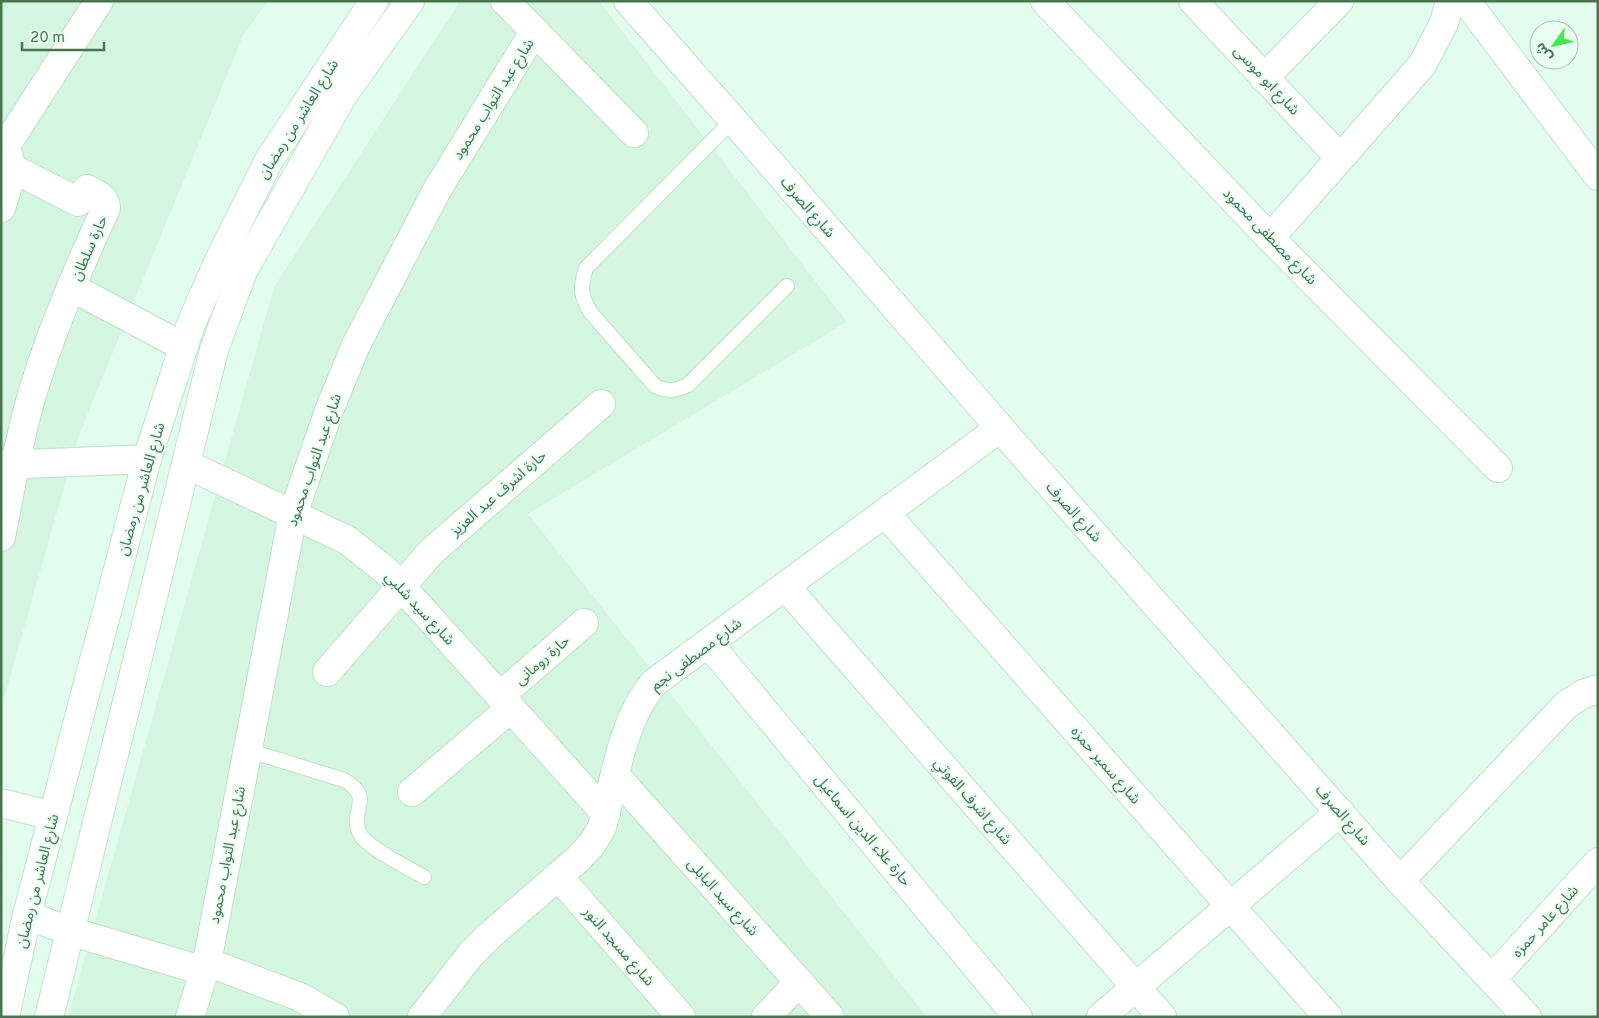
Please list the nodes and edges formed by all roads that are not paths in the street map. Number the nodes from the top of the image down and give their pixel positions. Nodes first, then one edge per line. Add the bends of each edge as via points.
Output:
1 (99, 1) edge
2 (374, 1) edge
3 (410, 1) edge
4 (504, 1) edge
5 (628, 1) edge
6 (1045, 1) edge
7 (1194, 1) edge
8 (1339, 1) edge
9 (1450, 1) edge
10 (1466, 1) edge
11 (534, 32) junction
12 (1264, 78) junction
13 (733, 120) junction
14 (634, 133) dead end
15 (6, 152) edge
16 (1340, 158) junction
17 (1598, 176) edge
18 (1, 208) edge
19 (1270, 238) junction
20 (787, 286) dead end
21 (71, 287) junction
22 (184, 347) junction
23 (601, 404) dead end
24 (1000, 428) junction
25 (148, 459) junction
26 (186, 464) junction
27 (8, 465) edge
28 (1498, 468) dead end
29 (884, 513) junction
30 (293, 514) junction
31 (1, 537) edge
32 (785, 586) junction
33 (400, 587) junction
34 (584, 623) dead end
35 (708, 643) junction
36 (327, 672) dead end
37 (1598, 689) edge
38 (505, 702) junction
39 (247, 750) junction
40 (616, 776) junction
41 (412, 792) dead end
42 (1, 803) edge
43 (1340, 812) junction
44 (606, 814) junction
45 (53, 816) junction
46 (1598, 862) edge
47 (558, 876) junction
48 (424, 877) dead end
49 (1400, 881) junction
50 (1231, 906) junction
51 (27, 915) junction
52 (69, 931) junction
53 (205, 966) junction
54 (1492, 979) junction
55 (799, 982) junction
56 (1135, 987) junction
57 (1518, 1014) edge
58 (5, 1017) edge
59 (49, 1017) edge
60 (190, 1017) edge
61 (335, 1017) edge
62 (422, 1017) edge
63 (681, 1017) edge
64 (766, 1017) edge
65 (830, 1017) edge
66 (1018, 1017) edge
67 (1101, 1017) edge
68 (1162, 1017) edge
69 (1328, 1017) edge

1 - 15 street
2 - 22 street, شارع العاشر من رمضان via 269,160 221,256
3 - 26 street, شارع العاشر من رمضان via 343,95 243,271 214,350
4 - 11 street
5 - 13 street, شارع الصرف
6 - 19 street, شارع مصطفى محمود
7 - 12 street, شارع ابو موسى
8 - 12 street
9 - 16 street via 1444,23 1422,65
10 - 17 street
11 - 14 street
11 - 30 street, شارع عبد التواب محمود via 437,190 356,345
12 - 16 street, شارع ابو موسى
13 - 20 lane via 586,268 581,283 583,300 655,386 676,391 688,385
13 - 24 street, شارع الصرف
15 - 18 street via 10,180
15 - 21 street, حارة سلطان via 78,202 87,189 106,202
16 - 19 street
19 - 28 street, شارع مصطفى محمود
21 - 22 street, حارة سلطان
21 - 27 street, حارة سلطان
22 - 25 street, شارع العاشر من رمضان
23 - 33 street, حارة اشرف عبد العزيز via 431,552
24 - 29 street, شارع مصطفى نجم
24 - 43 street, شارع الصرف
25 - 27 street
25 - 45 street, شارع العاشر من رمضان
26 - 30 street, شارع سيد شلبي
26 - 52 street, شارع العاشر من رمضان
27 - 31 street, حارة سلطان
29 - 32 street, شارع مصطفى نجم
29 - 50 street, شارع سمير حمزه
30 - 33 street, شارع سيد شلبي via 347,540 385,570
30 - 39 street, شارع عبد التواب محمود
32 - 35 street, شارع مصطفى نجم
32 - 56 street, شارع اشرف الفوتي
33 - 36 street, حارة اشرف عبد العزيز
33 - 38 street, شارع سيد شلبي
34 - 38 street, حارة رومانى
35 - 40 street, شارع مصطفى نجم via 646,692 634,714
35 - 66 street, حارة علاء الدين اسماعيل
37 - 49 street via 1566,705
38 - 41 street, حارة رومانى
38 - 44 street, شارع سيد شلبي
39 - 48 lane via 351,784 361,801 356,819 365,841
39 - 53 street, شارع عبد التواب محمود
40 - 44 street, شارع مصطفى نجم
40 - 55 street, شارع سيد البابلى
42 - 45 street
43 - 49 street, شارع الصرف
43 - 50 street
44 - 47 street, شارع مصطفى نجم via 592,844
45 - 51 street, شارع العاشر من رمضان
46 - 54 street, شارع عامر حمزه
47 - 62 street, شارع مصطفى نجم via 471,954
47 - 63 street, شارع مسجد النور
49 - 54 street, شارع الصرف
50 - 56 street
50 - 69 street, شارع سمير حمزه
51 - 52 street
51 - 58 street, شارع العاشر من رمضان
52 - 53 street
52 - 59 street, شارع العاشر من رمضان
53 - 60 street, شارع عبد التواب محمود
53 - 61 street via 300,997
54 - 57 street, شارع الصرف
55 - 64 street
55 - 65 street, شارع سيد البابلى
56 - 67 street
56 - 68 street, شارع اشرف الفوتي

